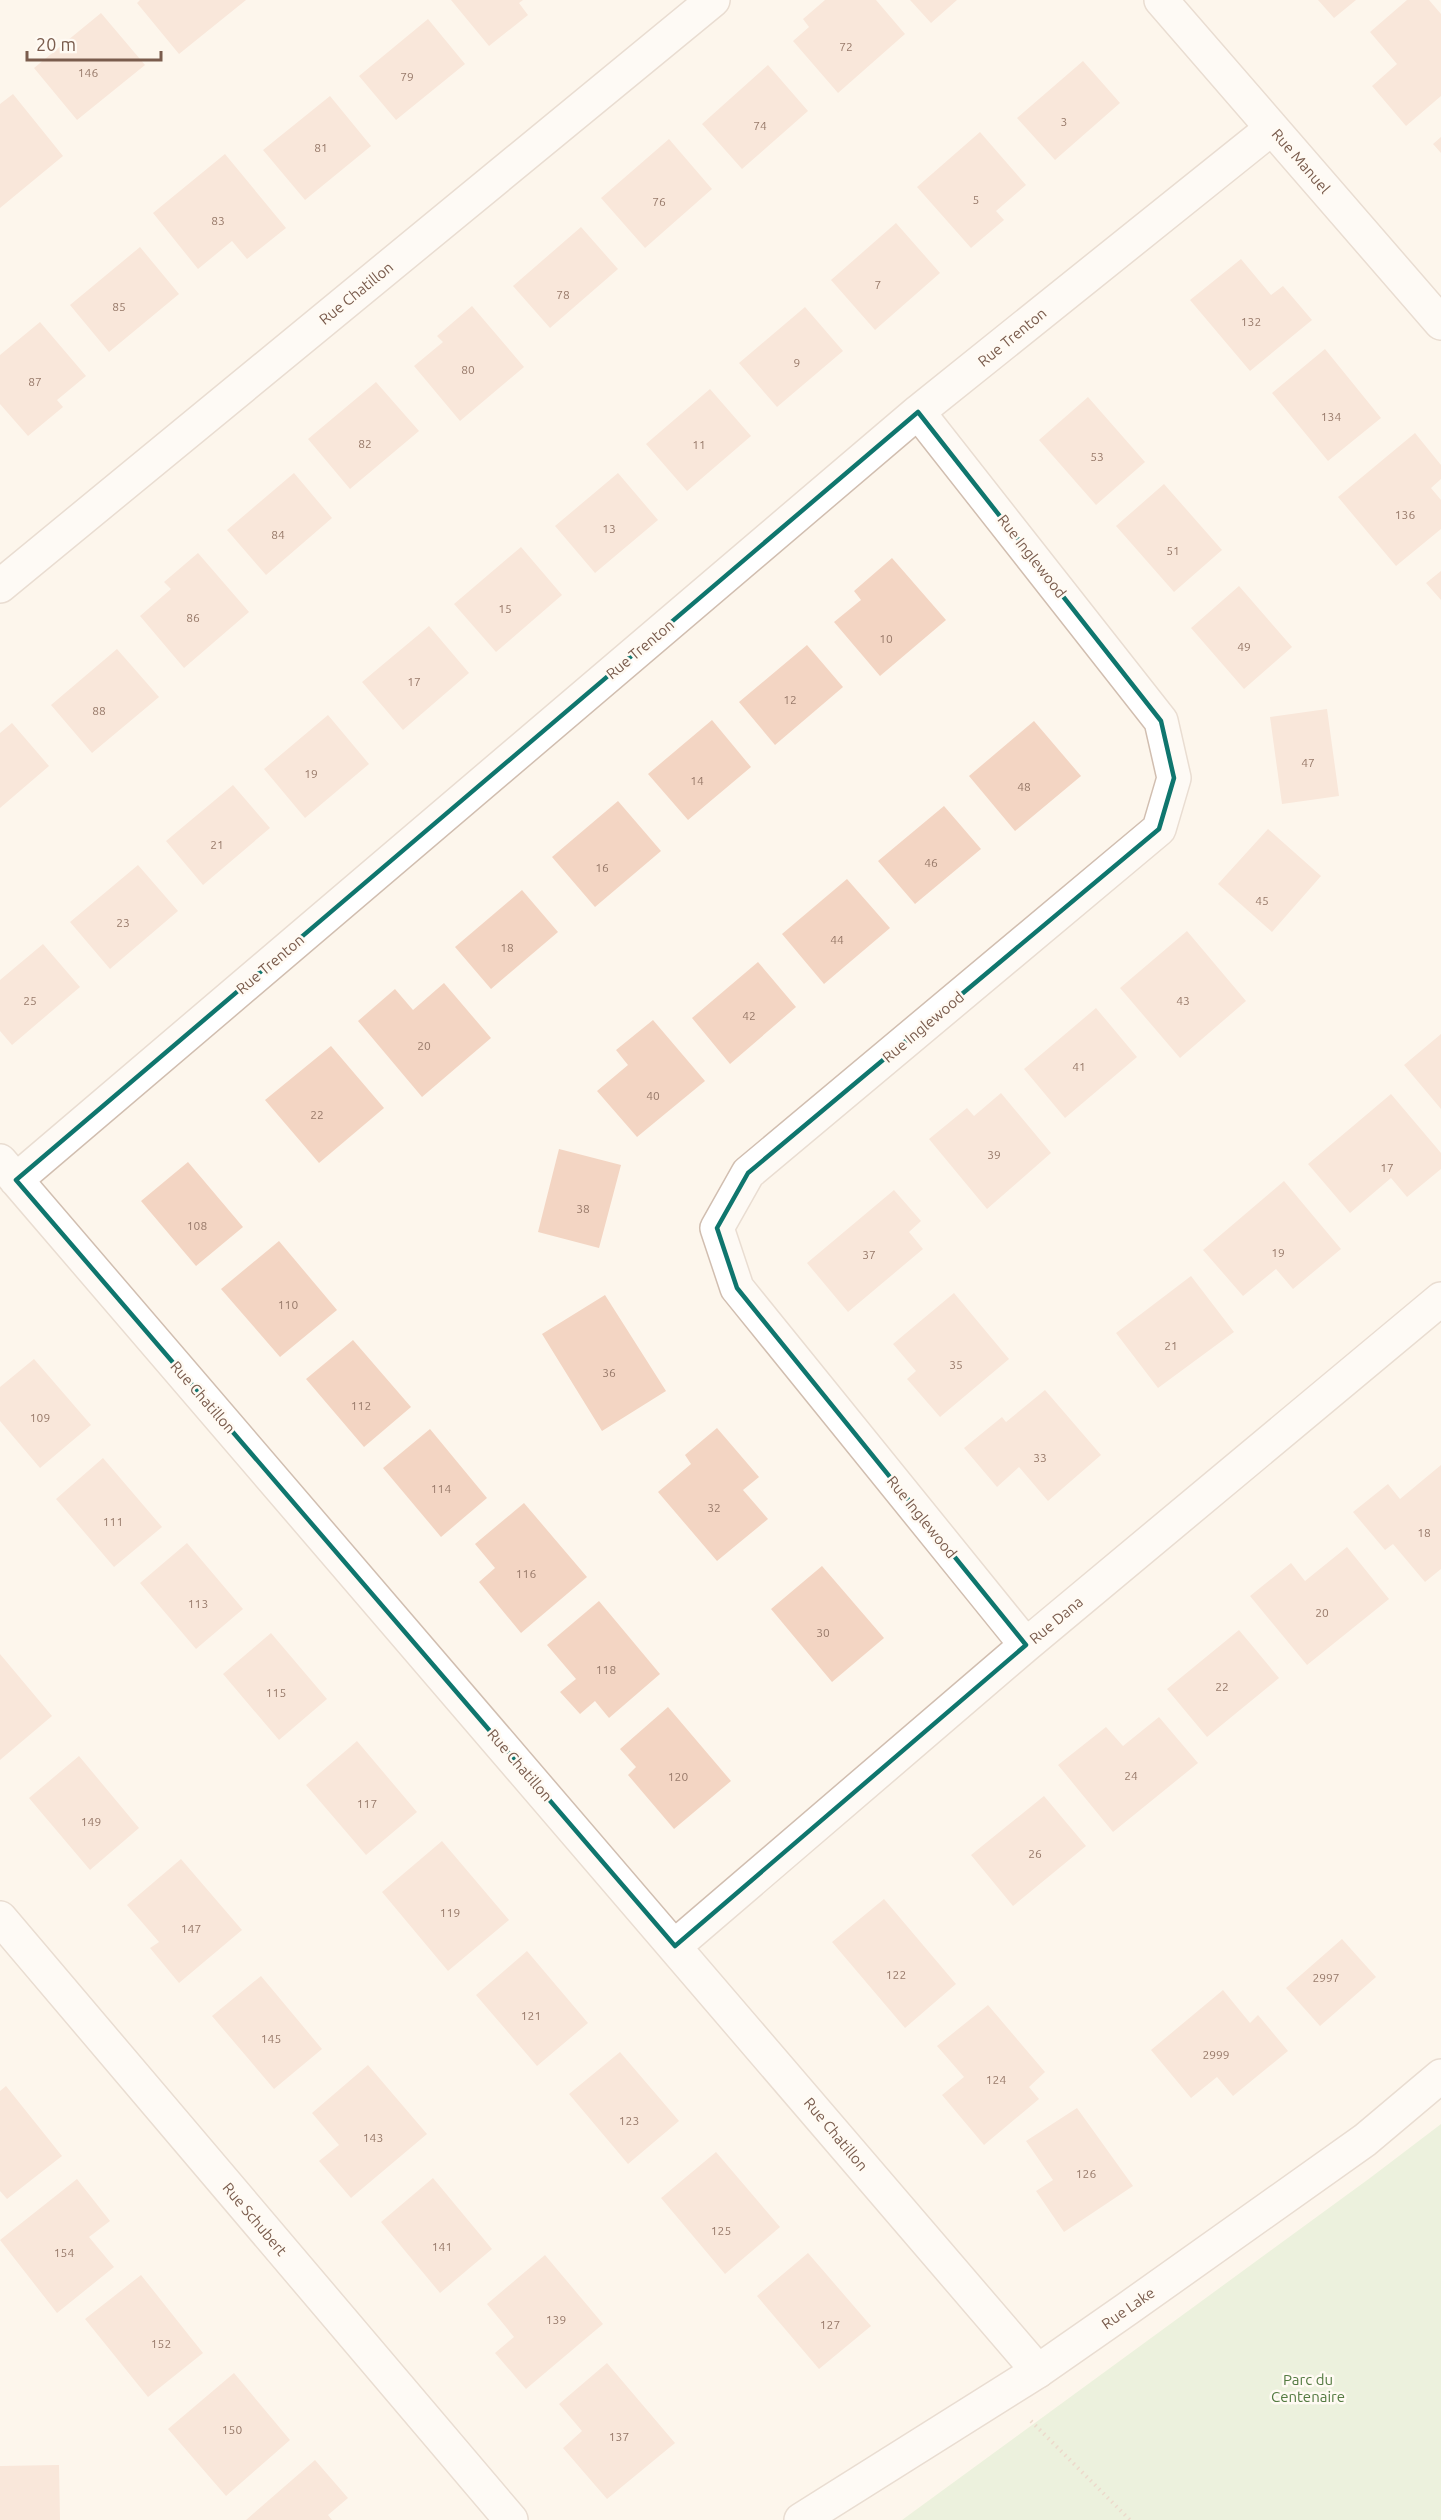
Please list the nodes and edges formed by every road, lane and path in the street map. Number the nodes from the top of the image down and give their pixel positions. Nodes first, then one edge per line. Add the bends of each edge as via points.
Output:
1 (713, 0) edge
2 (1161, 0) edge
3 (1272, 128) junction
4 (1441, 323) edge
5 (918, 412) junction
6 (0, 586) edge
7 (8, 1171) edge
8 (1441, 1299) edge
9 (1026, 1645) junction
10 (0, 1918) edge
11 (675, 1946) junction
12 (1441, 2076) edge
13 (1038, 2371) junction
14 (1003, 2392) junction
15 (511, 2520) edge
16 (801, 2520) edge
17 (1130, 2520) edge

1 - 6 street, Rue Chatillon
2 - 3 street, Rue Manuel
3 - 4 street, Rue Manuel
3 - 5 street, Rue Trenton
5 - 7 street, Rue Trenton
5 - 9 street, Rue Inglewood via 1161,721 1174,778 1159,830 748,1173 717,1228 737,1288
7 - 11 street, Rue Chatillon
8 - 9 street, Rue Dana
9 - 11 street, Rue Dana
10 - 15 street, Rue Schubert
11 - 13 street, Rue Chatillon
12 - 13 street, Rue Lake via 1365,2140
13 - 14 street, Rue Lake
14 - 16 street, Rue Lake
14 - 17 path

